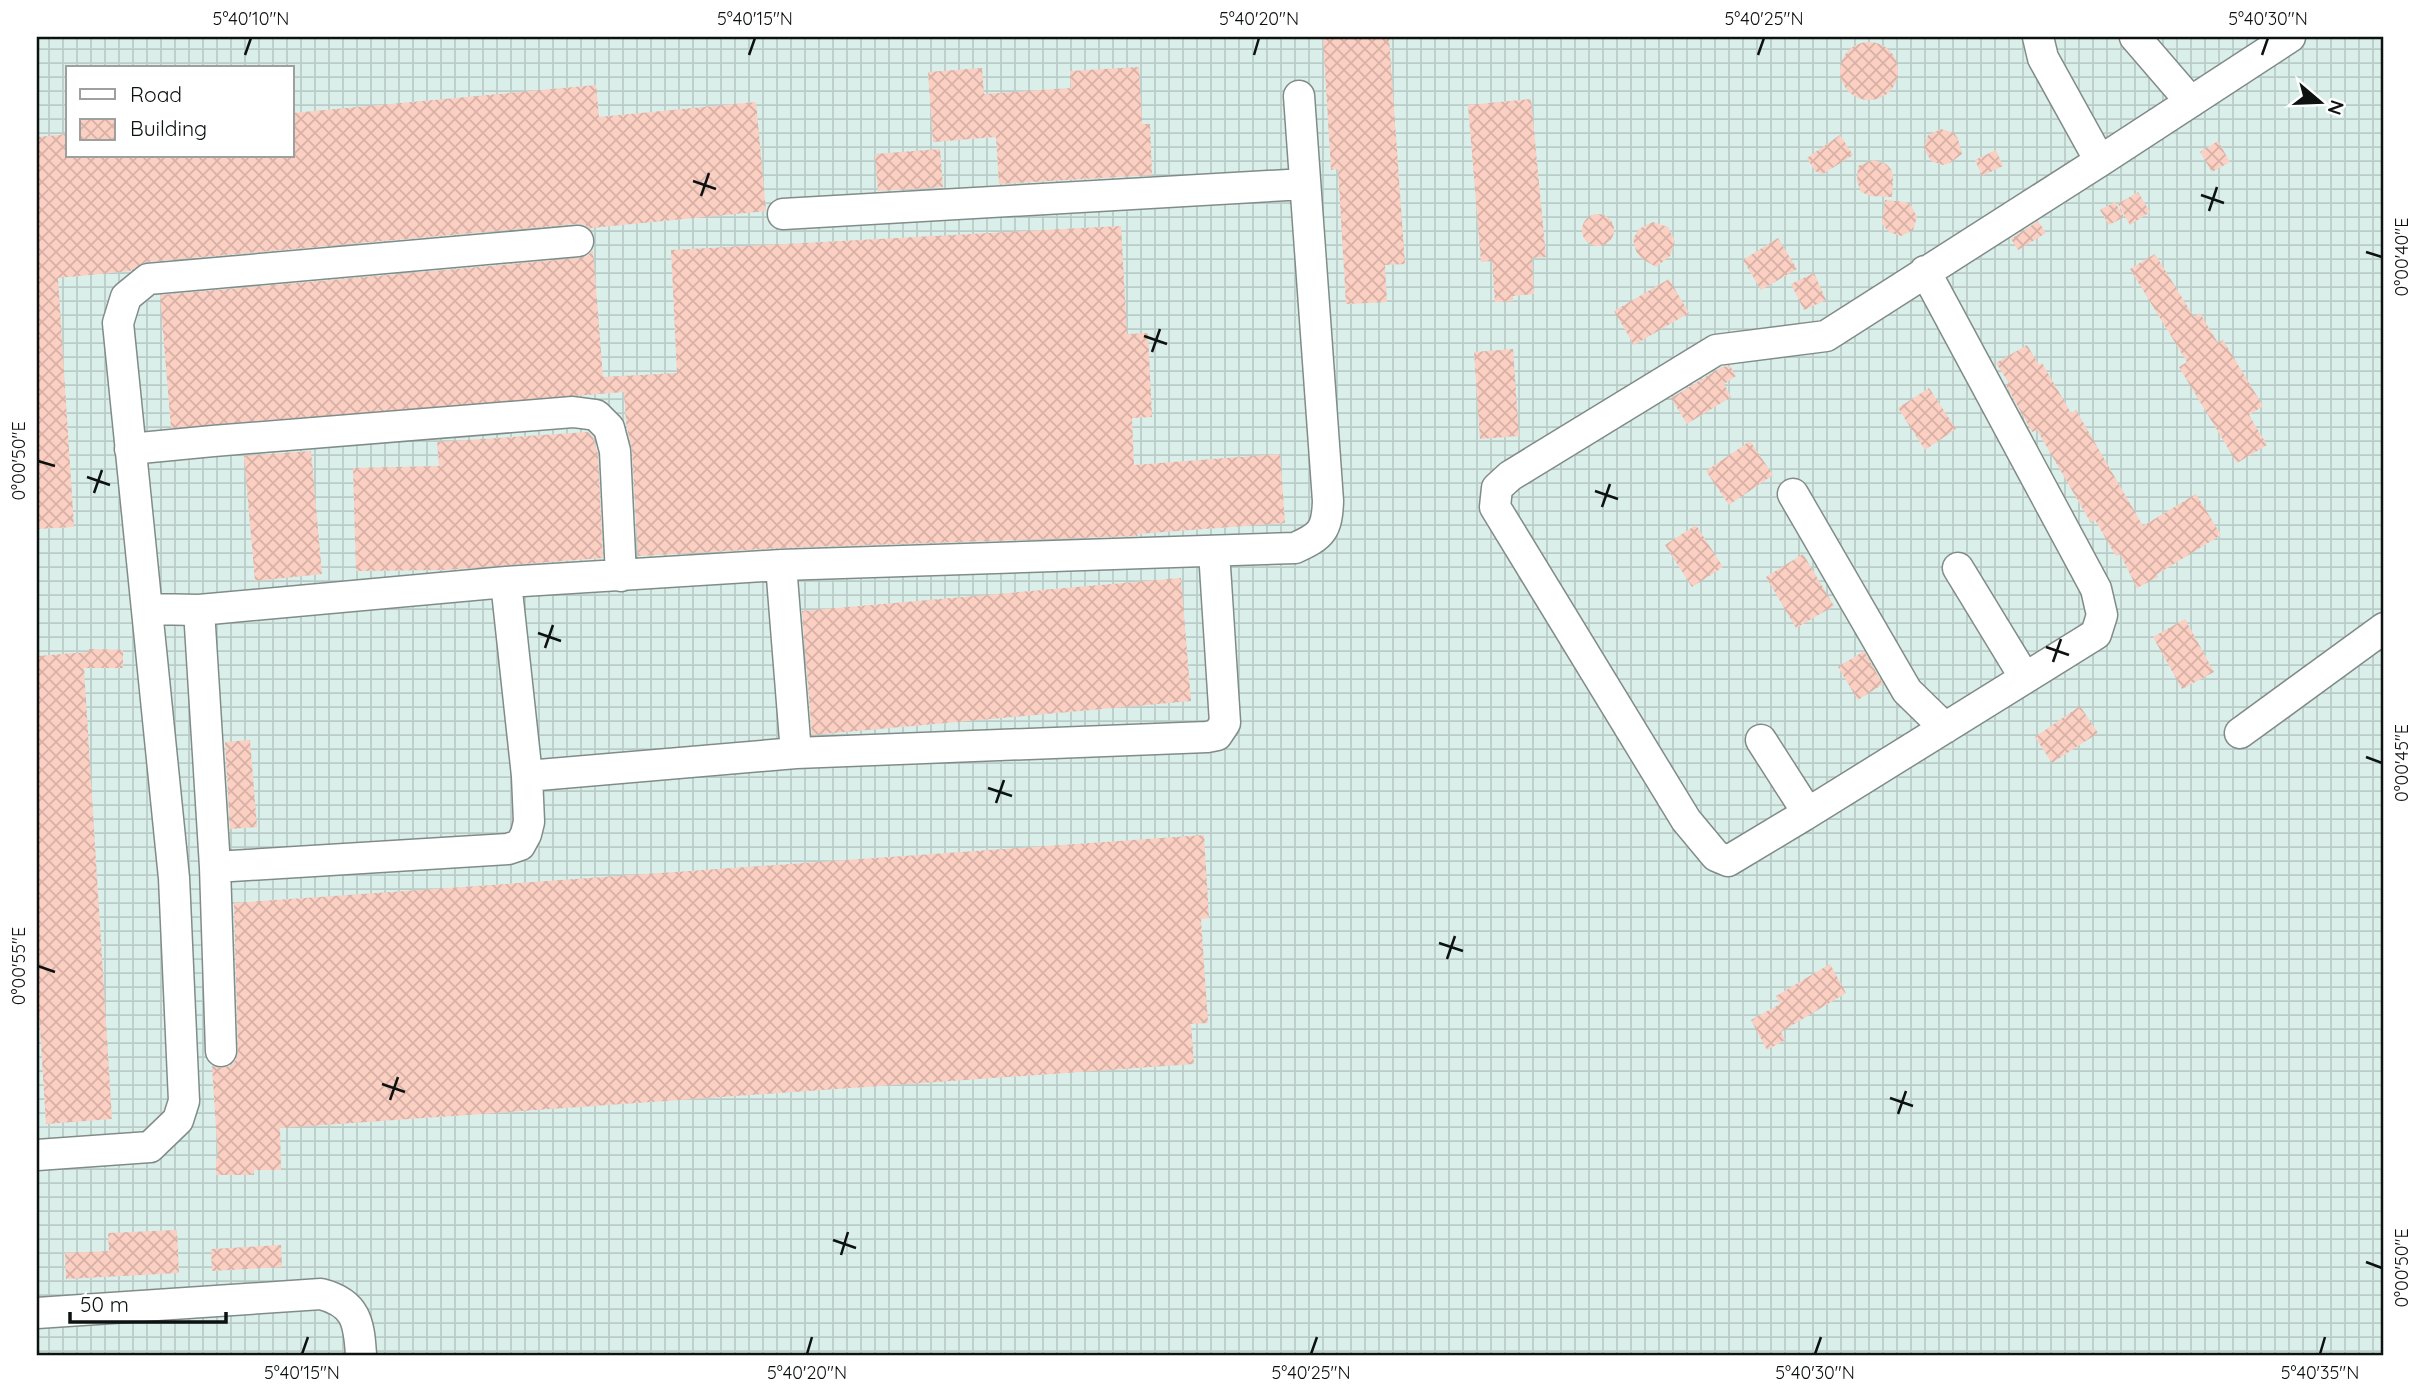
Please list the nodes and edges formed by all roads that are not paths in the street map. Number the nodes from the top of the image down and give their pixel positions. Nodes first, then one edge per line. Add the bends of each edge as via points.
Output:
1 (2038, 37) edge
2 (2135, 37) edge
3 (2290, 37) edge
4 (1299, 96) dead end
5 (2191, 102) junction
6 (2100, 161) junction
7 (1305, 184) junction
8 (783, 214) dead end
9 (578, 241) dead end
10 (1926, 271) junction
11 (130, 449) junction
12 (1793, 494) dead end
13 (1214, 551) junction
14 (781, 565) junction
15 (1958, 568) dead end
16 (621, 576) junction
17 (506, 582) junction
18 (147, 609) junction
19 (199, 610) junction
20 (2384, 628) edge
21 (2025, 678) junction
22 (1945, 728) junction
23 (2240, 733) dead end
24 (1761, 740) dead end
25 (796, 753) junction
26 (527, 776) junction
27 (1803, 816) junction
28 (215, 867) junction
29 (221, 1051) dead end
30 (37, 1155) edge
31 (37, 1313) edge
32 (361, 1355) edge

1 - 6 street via 2043,58
2 - 5 street
3 - 5 street
4 - 7 street
5 - 6 street
6 - 10 street
7 - 8 street
7 - 13 street via 1327,523 1315,539 1295,548
9 - 11 street via 148,279 126,297 118,323
10 - 21 street via 2096,589 2102,615 2096,634
10 - 27 street via 1826,335 1716,350 1497,488 1495,507 1686,820 1716,856 1728,861
11 - 16 street via 573,412 596,415 609,428 615,451
11 - 18 street
12 - 22 street via 1907,691
13 - 14 street
13 - 25 street via 1225,723 1217,735
14 - 16 street
14 - 25 street
15 - 21 street
16 - 17 street
17 - 19 street
17 - 26 street
18 - 19 street
18 - 30 street via 174,878 184,1101 178,1120 150,1147
19 - 28 street
20 - 23 street
21 - 22 street
22 - 27 street
24 - 27 street via 1802,804
25 - 26 street
26 - 28 street via 526,834 520,845 508,849
28 - 29 street
31 - 32 street via 321,1294 349,1306 360,1335

